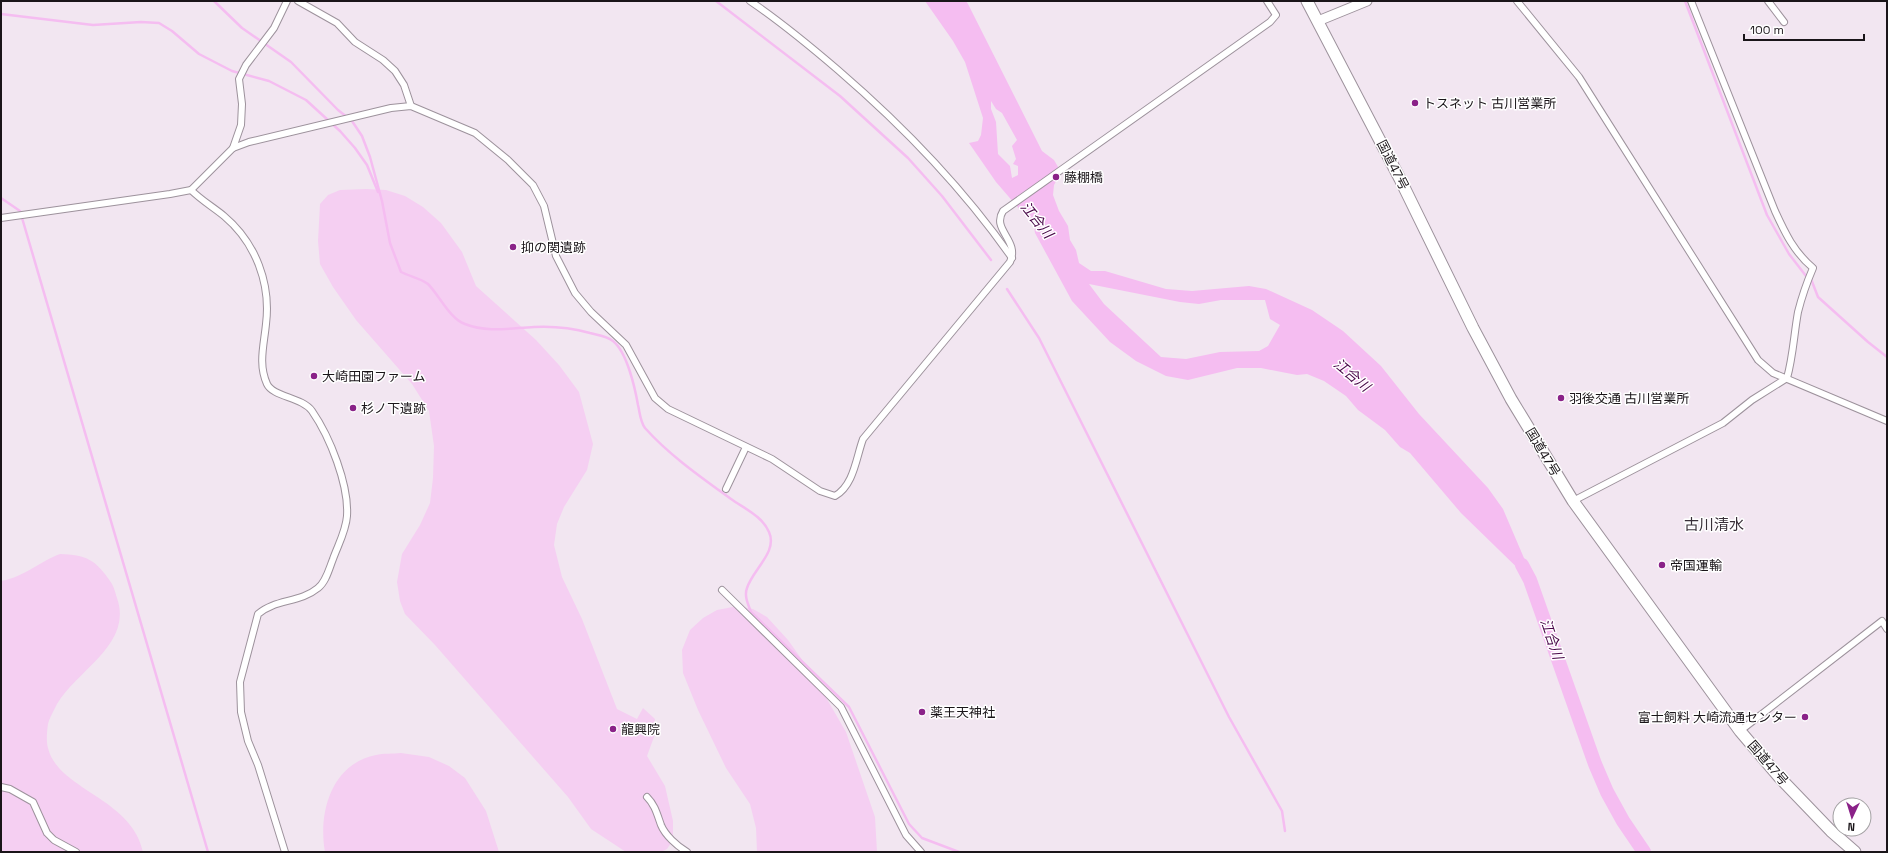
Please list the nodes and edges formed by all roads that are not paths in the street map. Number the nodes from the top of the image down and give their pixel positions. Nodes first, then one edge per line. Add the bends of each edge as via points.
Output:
1 (287, 1) edge
2 (298, 1) edge
3 (750, 1) edge
4 (1267, 1) edge
5 (1307, 1) edge
6 (1367, 1) edge
7 (1517, 1) edge
8 (1691, 1) edge
9 (1768, 1) edge
10 (1318, 21) junction
11 (1784, 22) dead end
12 (411, 106) junction
13 (234, 148) junction
14 (191, 190) junction
15 (1, 218) edge
16 (1012, 258) junction
17 (1787, 378) junction
18 (1887, 420) edge
19 (746, 447) junction
20 (726, 490) dead end
21 (1573, 501) junction
22 (722, 590) dead end
23 (1887, 629) edge
24 (1740, 731) junction
25 (1, 787) edge
26 (647, 797) dead end
27 (76, 852) edge
28 (285, 852) edge
29 (687, 852) edge
30 (921, 852) edge
31 (1855, 852) edge

1 - 13 street via 274,28 239,79 241,125
2 - 12 street via 337,23 355,42 395,71 404,85
3 - 16 street via 817,52 869,97 940,167
4 - 16 street via 1276,15 1270,22 1003,211 999,223 1011,244
5 - 10 highway, 国道47号
6 - 10 main road
7 - 17 street via 1579,77 1758,360 1773,373
8 - 17 street via 1787,238 1801,258 1813,268 1798,312
9 - 11 street
10 - 21 highway, 国道47号 via 1473,328 1511,399
12 - 13 street via 354,116 248,142
12 - 19 street via 475,133 528,180 540,195 556,256 572,287 591,312 626,345 655,398 668,409
13 - 14 street
14 - 15 street
14 - 28 street via 225,217 244,238 257,260 267,294 262,357 267,385 271,390 303,402 311,410 326,437 345,488 347,517 326,578 312,593 274,604 258,614 240,682 241,712 248,741
16 - 19 street via 863,440 853,473 840,493 835,496 820,491 772,459
17 - 18 street
17 - 21 street via 1752,400 1724,423
19 - 20 street
21 - 24 highway, 国道47号
22 - 30 street via 841,707 906,835
23 - 24 street via 1882,621
24 - 31 highway, 国道47号 via 1780,778
25 - 27 street via 10,789 33,802 47,832 54,840
26 - 29 street via 656,810 661,826 678,846

